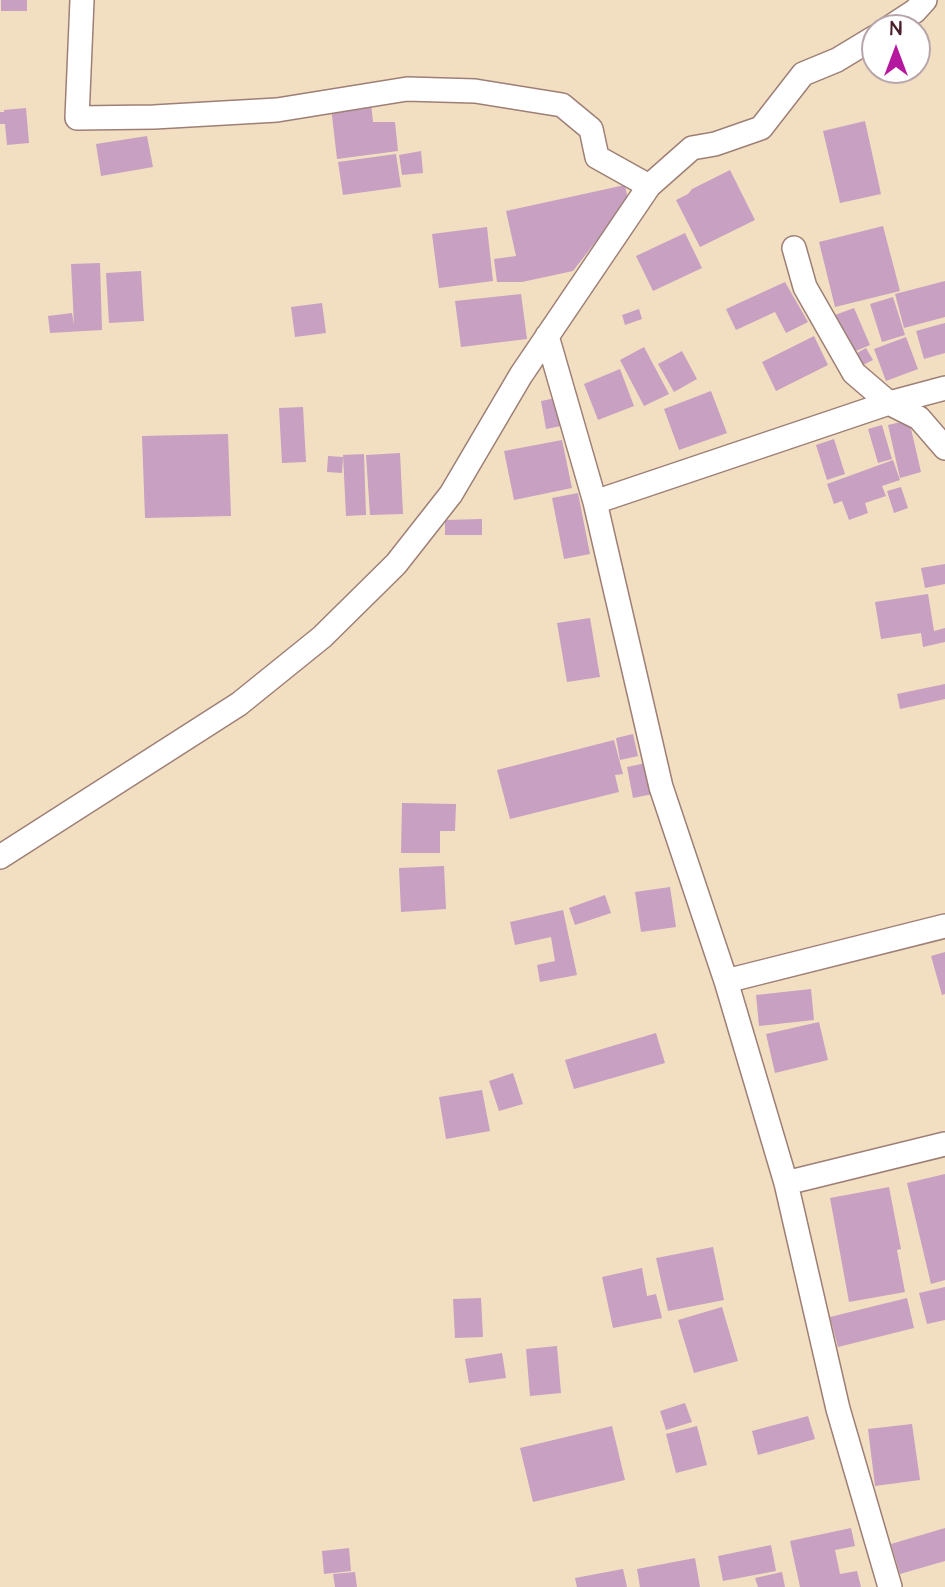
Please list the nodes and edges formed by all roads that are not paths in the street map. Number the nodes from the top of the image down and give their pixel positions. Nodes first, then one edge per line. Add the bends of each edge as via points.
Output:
1 (82, 0) edge
2 (925, 0) edge
3 (910, 14) edge
4 (861, 45) edge
5 (649, 186) junction
6 (794, 248) dead end
7 (547, 336) junction
8 (945, 388) edge
9 (889, 403) junction
10 (945, 448) edge
11 (595, 502) junction
12 (0, 857) edge
13 (945, 926) edge
14 (726, 981) junction
15 (945, 1144) edge
16 (786, 1183) junction
17 (890, 1587) edge

1 - 5 street via 77,118 277,110 407,89 475,91 562,105 591,129 597,157
2 - 3 street
4 - 5 street via 803,74 761,128 692,148
5 - 7 street
6 - 9 street via 805,287 854,373
7 - 11 street
7 - 12 street via 451,494 396,564 322,637 239,704
8 - 9 street
9 - 10 street via 919,418
9 - 11 street
11 - 14 street via 661,787
13 - 14 street
14 - 16 street
15 - 16 street
16 - 17 street via 838,1409

